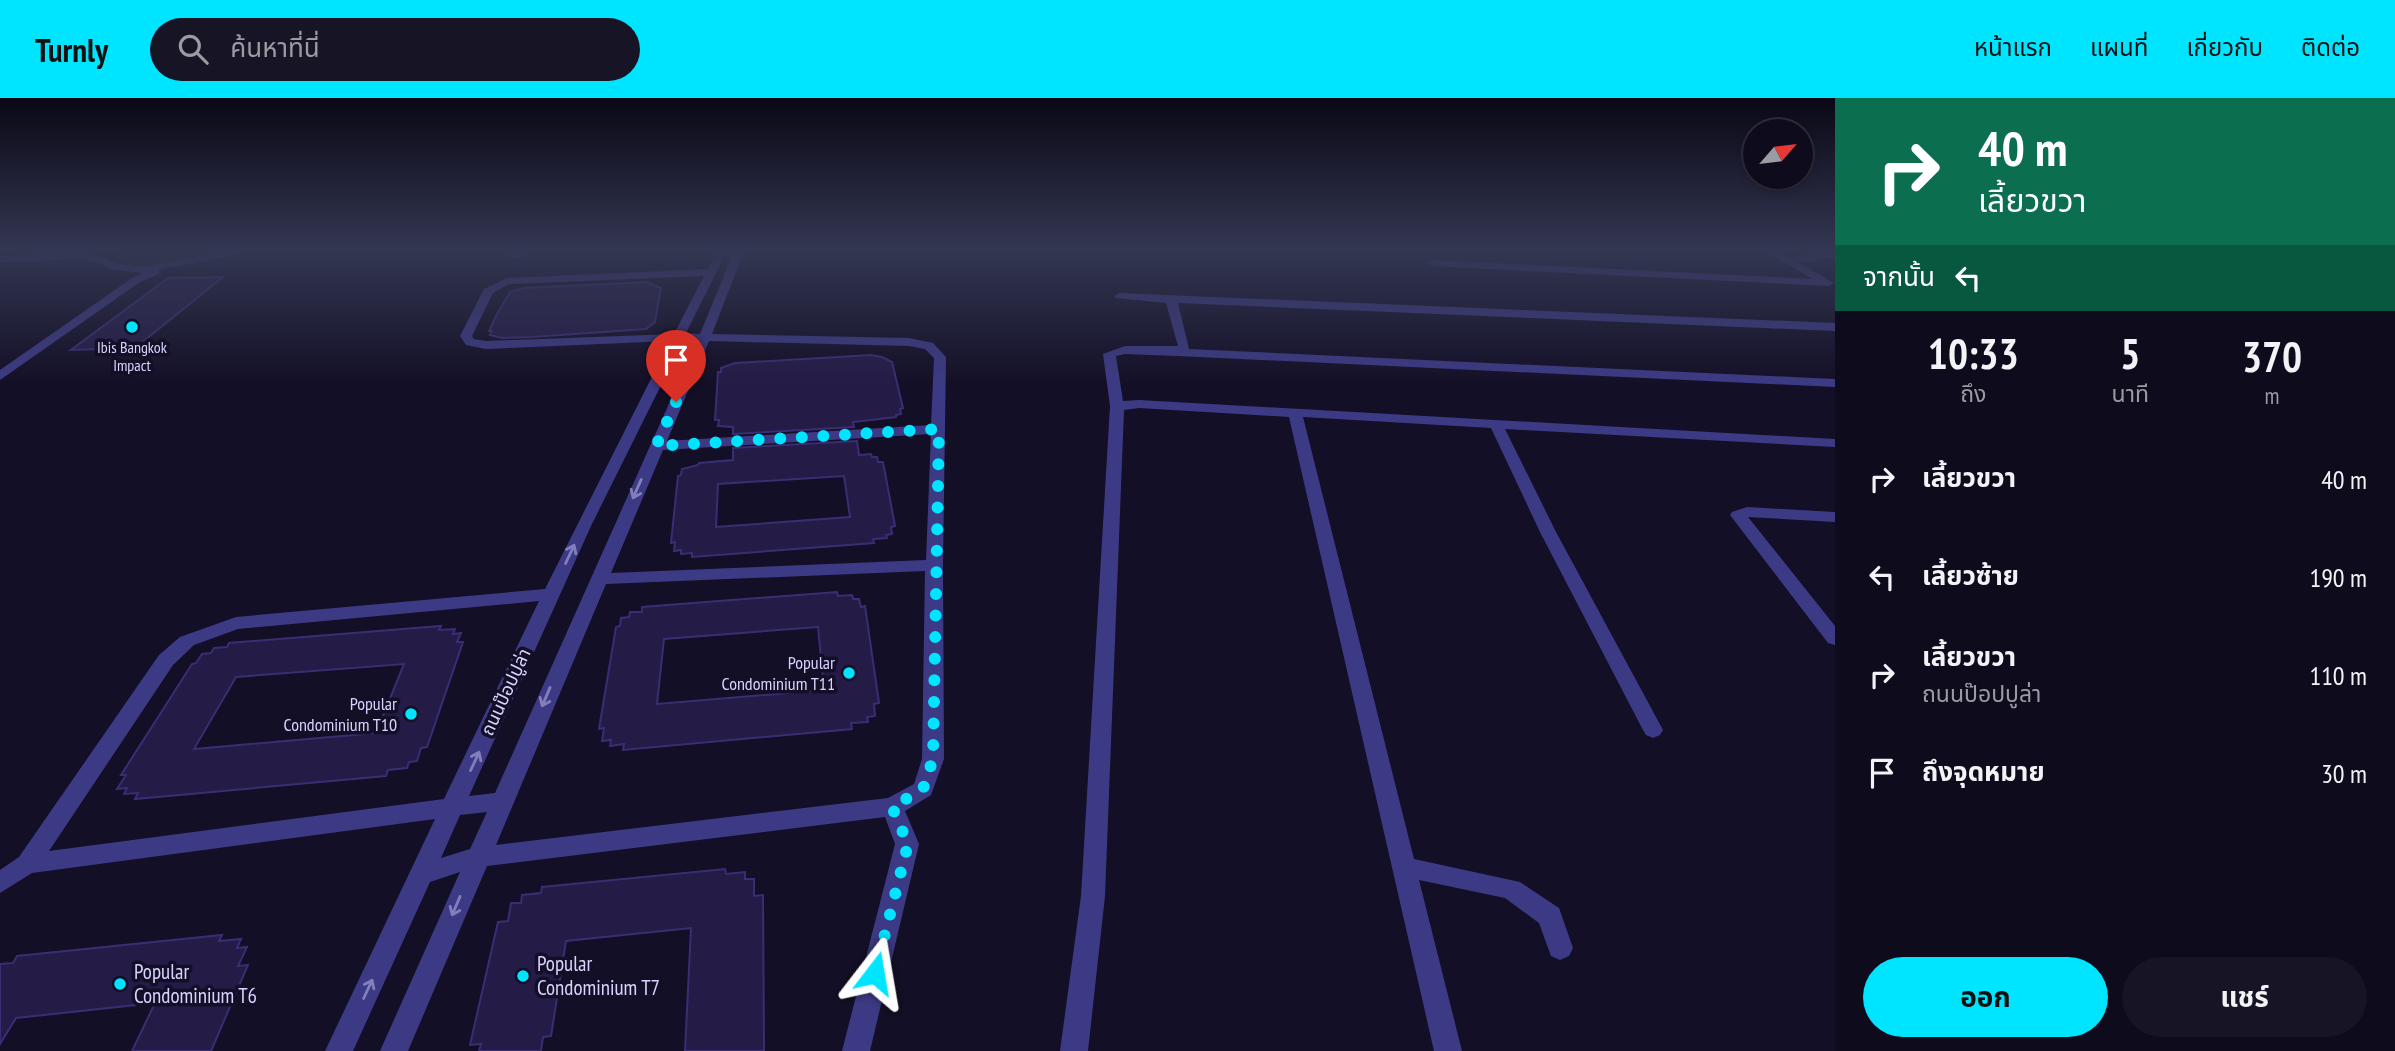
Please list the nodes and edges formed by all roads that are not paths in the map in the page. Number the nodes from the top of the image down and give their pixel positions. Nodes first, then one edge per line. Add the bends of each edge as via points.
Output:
1 (102, 295) edge
2 (114, 295) edge
3 (486, 295) edge
4 (701, 295) edge
5 (721, 295) edge
6 (1120, 296) dead end
7 (1176, 300) junction
8 (1835, 327) edge
9 (681, 337) junction
10 (705, 337) junction
11 (48, 341) junction
12 (1178, 352) junction
13 (0, 376) edge
14 (1835, 383) edge
15 (1117, 406) junction
16 (1296, 414) junction
17 (1496, 424) junction
18 (939, 429) junction
19 (1835, 443) edge
20 (656, 446) junction
21 (1835, 517) edge
22 (934, 565) junction
23 (598, 579) junction
24 (551, 594) junction
25 (1828, 622) edge
26 (1835, 639) edge
27 (1653, 730) dead end
28 (501, 801) junction
29 (454, 806) junction
30 (892, 807) junction
31 (477, 858) junction
32 (27, 864) junction
33 (1405, 867) junction
34 (422, 874) junction
35 (0, 883) edge
36 (1560, 948) dead end
37 (338, 1051) edge
38 (394, 1051) edge
39 (856, 1051) edge
40 (1074, 1051) edge
41 (1448, 1051) edge

1 - 11 street
2 - 11 street
3 - 9 street via 466,336 470,342
4 - 9 street, ถนนป๊อปปูล่า
5 - 10 street
6 - 7 street
7 - 8 street
7 - 12 street via 1172,302 1184,347
9 - 10 street
24 -> 9 street, ถนนป๊อปปูล่า
10 - 18 street via 929,346 940,357
10 - 20 street
11 - 13 street
12 - 14 street
12 - 15 street via 1125,350 1109,354
15 - 16 street
15 - 40 street via 1093,896
16 - 17 street
16 - 33 street
17 - 19 street
17 - 27 street
18 - 20 street
18 - 22 street
20 -> 23 street
21 - 25 street via 1738,515
22 - 23 street
22 - 30 street via 933,759 923,789
23 -> 28 street
29 -> 24 street, ถนนป๊อปปูล่า
24 - 32 street via 236,623 187,641 166,660
25 - 26 street
28 - 29 street
28 - 31 street
29 - 32 street
29 - 34 street, ถนนป๊อปปูล่า
30 - 31 street
30 - 39 street via 908,844
31 - 34 street
31 -> 38 street
32 - 35 street
33 - 36 street via 1511,889 1550,916
33 - 41 street
37 -> 34 street, ถนนป๊อปปูล่า

